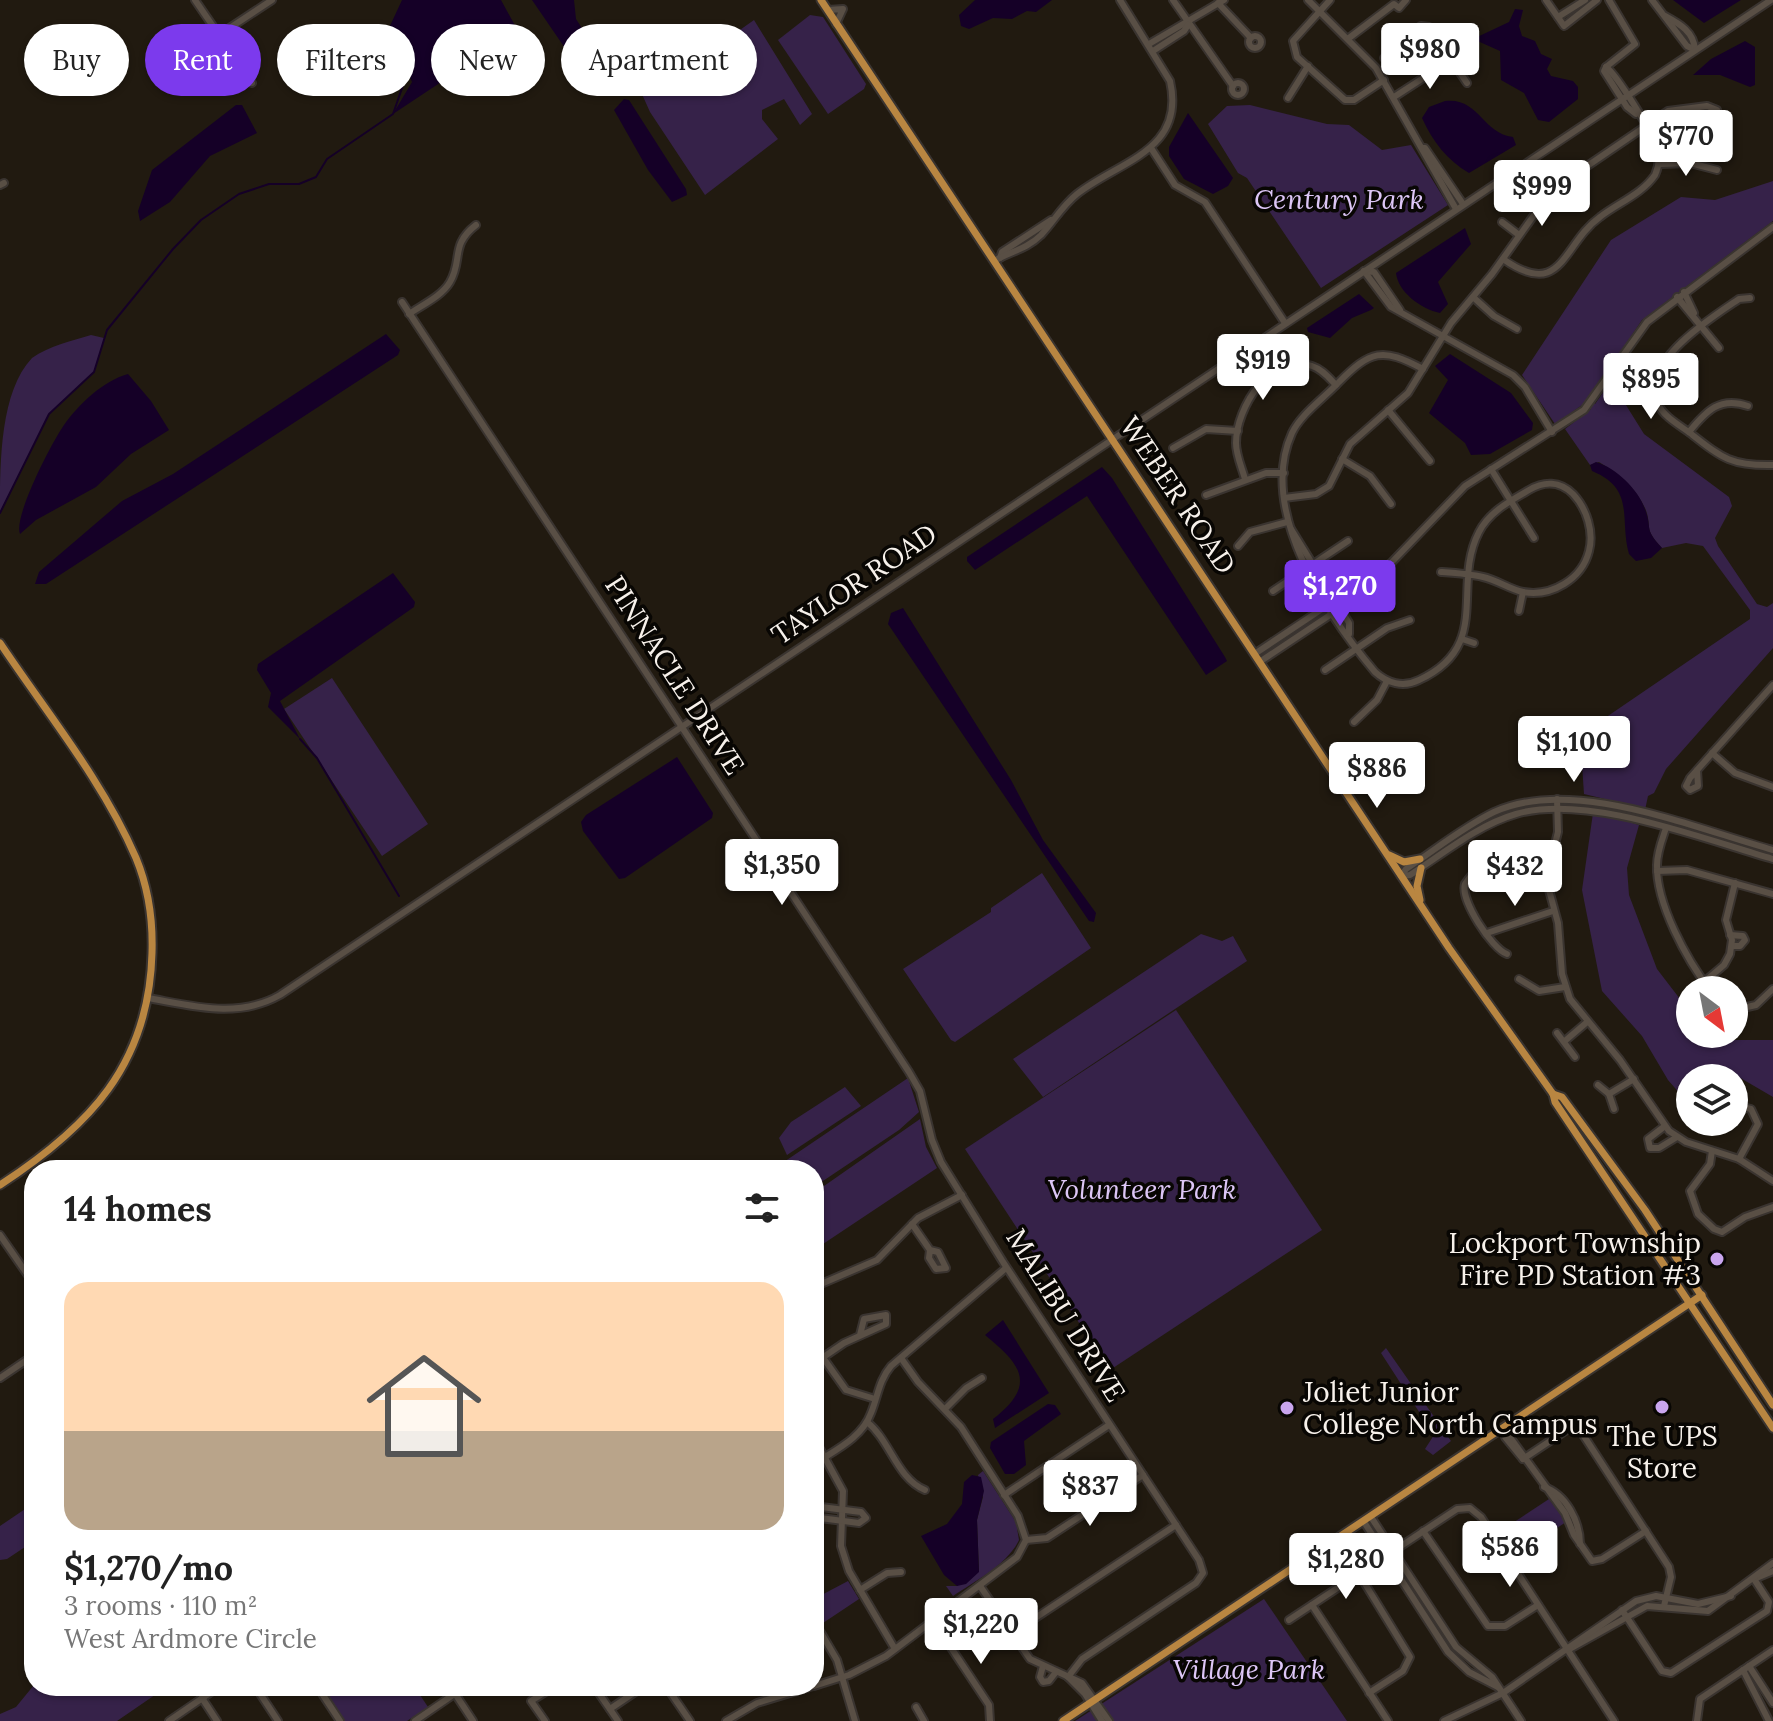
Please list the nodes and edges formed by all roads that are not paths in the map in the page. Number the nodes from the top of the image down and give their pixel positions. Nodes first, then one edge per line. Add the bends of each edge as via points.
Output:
1 (195, 0) edge
2 (272, 0) edge
3 (821, 0) edge
4 (1120, 0) edge
5 (1173, 0) edge
6 (1308, 0) edge
7 (1330, 0) edge
8 (1406, 0) edge
9 (1546, 0) edge
10 (1585, 0) edge
11 (1597, 0) edge
12 (1609, 0) edge
13 (1652, 0) edge
14 (1771, 0) edge
15 (1220, 1) edge
16 (1393, 2) edge
17 (828, 10) junction
18 (1319, 11) junction
19 (1558, 17) junction
20 (211, 24) edge
21 (236, 24) edge
22 (836, 24) junction
23 (1188, 24) junction
24 (1406, 36) junction
25 (1251, 38) dead end
26 (1349, 38) junction
27 (1399, 47) junction
28 (1151, 48) junction
29 (1695, 50) junction
30 (1384, 58) dead end
31 (1451, 60) junction
32 (1308, 66) junction
33 (1384, 80) junction
34 (1467, 83) dead end
35 (1233, 86) dead end
36 (1394, 97) junction
37 (1625, 97) junction
38 (1288, 98) dead end
39 (1717, 110) dead end
40 (1645, 126) junction
41 (1151, 148) junction
42 (1659, 164) junction
43 (1717, 170) dead end
44 (1460, 207) junction
45 (1502, 222) dead end
46 (476, 225) dead end
47 (1773, 227) edge
48 (1519, 235) junction
49 (997, 259) junction
50 (1503, 259) junction
51 (1364, 271) junction
52 (1684, 292) junction
53 (1473, 297) junction
54 (1677, 297) junction
55 (1750, 298) dead end
56 (402, 302) dead end
57 (1694, 313) junction
58 (409, 314) junction
59 (1285, 323) junction
60 (1703, 325) junction
61 (1517, 329) dead end
62 (1443, 336) junction
63 (1372, 343) dead end
64 (1719, 348) dead end
65 (1375, 354) junction
66 (1423, 369) junction
67 (1336, 385) junction
68 (1748, 406) dead end
69 (1388, 410) junction
70 (1238, 431) junction
71 (1552, 432) junction
72 (1689, 432) junction
73 (1114, 438) junction
74 (1173, 448) dead end
75 (1342, 459) junction
76 (1430, 461) dead end
77 (1773, 465) edge
78 (1491, 469) junction
79 (1284, 473) junction
80 (1560, 475) dead end
81 (1245, 479) junction
82 (1557, 484) junction
83 (1206, 495) dead end
84 (1284, 498) junction
85 (1511, 501) junction
86 (1391, 504) dead end
87 (1288, 523) junction
88 (1534, 538) dead end
89 (1348, 541) dead end
90 (1238, 546) dead end
91 (1391, 563) junction
92 (1309, 567) junction
93 (1441, 572) dead end
94 (1470, 575) junction
95 (1273, 591) dead end
96 (1523, 592) junction
97 (1332, 603) junction
98 (1337, 611) junction
99 (1519, 611) dead end
100 (1410, 620) dead end
101 (1462, 639) junction
102 (0, 643) edge
103 (1474, 643) dead end
104 (1357, 647) junction
105 (1256, 653) junction
106 (1261, 661) junction
107 (1325, 670) dead end
108 (1387, 681) junction
109 (1773, 685) edge
110 (1354, 722) dead end
111 (683, 724) junction
112 (1712, 753) junction
113 (1697, 770) dead end
114 (1773, 787) edge
115 (1557, 799) junction
116 (1557, 809) junction
117 (1668, 825) junction
118 (1551, 850) junction
119 (1773, 850) edge
120 (1386, 852) junction
121 (1773, 859) edge
122 (1420, 864) junction
123 (1657, 871) junction
124 (1401, 876) junction
125 (1735, 883) junction
126 (1773, 894) edge
127 (1421, 906) junction
128 (1553, 911) junction
129 (1487, 933) junction
130 (1730, 935) junction
131 (1732, 946) junction
132 (1507, 954) dead end
133 (1699, 976) edge
134 (1711, 976) edge
135 (1519, 979) dead end
136 (1565, 987) junction
137 (1773, 989) edge
138 (148, 998) junction
139 (1748, 1008) edge
140 (1586, 1023) junction
141 (1557, 1033) dead end
142 (1566, 1040) junction
143 (1575, 1057) dead end
144 (909, 1072) joint
145 (1634, 1079) junction
146 (1598, 1085) dead end
147 (1553, 1094) junction
148 (1609, 1094) junction
149 (1748, 1108) edge
150 (1614, 1109) dead end
151 (1665, 1126) junction
152 (1677, 1137) junction
153 (1712, 1151) junction
154 (1739, 1159) junction
155 (36, 1160) edge
156 (24, 1168) edge
157 (1773, 1181) edge
158 (0, 1185) edge
159 (962, 1195) junction
160 (1773, 1207) edge
161 (912, 1224) junction
162 (0, 1235) edge
163 (930, 1250) dead end
164 (1006, 1268) junction
165 (24, 1270) edge
166 (824, 1283) edge
167 (1702, 1295) junction
168 (1689, 1303) junction
169 (860, 1335) junction
170 (824, 1357) edge
171 (901, 1358) junction
172 (824, 1361) edge
173 (24, 1362) edge
174 (0, 1378) edge
175 (982, 1378) dead end
176 (875, 1399) junction
177 (1773, 1405) edge
178 (945, 1409) junction
179 (867, 1422) junction
180 (1109, 1425) junction
181 (1773, 1428) edge
182 (1504, 1429) junction
183 (824, 1453) edge
184 (826, 1456) junction
185 (1523, 1459) junction
186 (1143, 1475) junction
187 (925, 1490) dead end
188 (1004, 1495) junction
189 (824, 1507) edge
190 (844, 1509) junction
191 (824, 1519) edge
192 (1368, 1520) junction
193 (842, 1521) junction
194 (1176, 1525) junction
195 (1423, 1531) junction
196 (1646, 1531) junction
197 (1026, 1540) junction
198 (1393, 1551) junction
199 (1386, 1556) junction
200 (1773, 1563) edge
201 (1773, 1571) edge
202 (901, 1572) dead end
203 (1359, 1574) junction
204 (1754, 1579) junction
205 (980, 1586) junction
206 (860, 1590) junction
207 (1731, 1596) junction
208 (1667, 1597) junction
209 (1312, 1605) junction
210 (1538, 1605) junction
211 (1664, 1606) junction
212 (1624, 1613) junction
213 (932, 1619) junction
214 (1289, 1620) dead end
215 (1011, 1634) junction
216 (824, 1636) edge
217 (895, 1649) junction
218 (1568, 1650) junction
219 (1773, 1650) edge
220 (1043, 1666) junction
221 (1746, 1668) junction
222 (1056, 1672) junction
223 (844, 1676) junction
224 (1068, 1677) junction
225 (824, 1682) edge
226 (1498, 1687) junction
227 (1369, 1693) junction
228 (1503, 1693) junction
229 (205, 1696) edge
230 (262, 1696) edge
231 (324, 1696) edge
232 (451, 1696) edge
233 (457, 1696) edge
234 (539, 1696) edge
235 (601, 1696) edge
236 (629, 1696) edge
237 (673, 1696) edge
238 (780, 1696) edge
239 (202, 1698) junction
240 (1093, 1701) junction
241 (1773, 1703) edge
242 (916, 1707) dead end
243 (610, 1709) junction
244 (1458, 1718) edge
245 (169, 1721) edge
246 (217, 1721) edge
247 (278, 1721) edge
248 (340, 1721) edge
249 (415, 1721) edge
250 (473, 1721) edge
251 (545, 1721) edge
252 (618, 1721) edge
253 (690, 1721) edge
254 (726, 1721) edge
255 (855, 1721) edge
256 (924, 1721) edge
257 (990, 1721) edge
258 (1063, 1721) edge
259 (1102, 1721) edge
260 (1109, 1721) edge
261 (1388, 1721) edge
262 (1444, 1721) edge
263 (1521, 1721) edge
264 (1614, 1721) edge
265 (1697, 1721) edge
266 (1769, 1721) edge

1 - 20 street
2 - 21 street
3 - 17 main road, WEBER ROAD
4 - 28 street
5 - 23 street
6 - 18 street
7 - 18 street
8 - 16 street via 1399,8
9 - 19 street
10 - 19 street
11 - 19 street via 1564,26
12 - 37 street via 1635,44 1604,71
13 - 29 street via 1665,16 1685,27
14 - 29 street, TAYLOR ROAD
15 - 23 street
15 - 25 street
16 - 26 street
17 - 22 main road, WEBER ROAD
17 - 22 street via 843,9
18 - 26 street
18 - 32 street via 1293,41 1297,57
22 - 49 main road, WEBER ROAD
23 - 28 street
23 - 35 street
24 - 27 street via 1397,42
24 - 27 street via 1411,46 1404,51
24 - 31 street via 1429,27
26 - 33 street
27 - 30 street
28 - 41 street via 1174,95 1168,124
29 - 37 street, TAYLOR ROAD
31 - 34 street
31 - 36 street
32 - 33 street via 1345,100 1354,100
32 - 38 street
33 - 36 street
36 - 44 street
37 - 40 street
37 - 44 street, TAYLOR ROAD
39 - 40 street via 1678,108
40 - 42 street
40 - 48 street via 1558,185
41 - 49 street via 1086,187 1035,240
41 - 59 street via 1175,185 1205,202
42 - 43 street via 1690,163
42 - 50 street via 1649,183 1589,226 1555,270 1532,274
44 - 51 street, TAYLOR ROAD
45 - 48 street
46 - 58 street via 459,243 446,287
47 - 52 street
48 - 50 street
49 - 73 main road, WEBER ROAD
50 - 53 street
51 - 59 street, TAYLOR ROAD
51 - 62 street via 1374,272 1400,310
52 - 54 street
52 - 57 street
53 - 61 street
53 - 62 street
54 - 57 street via 1687,312
54 - 71 street via 1647,322 1584,410
55 - 60 street via 1739,299
56 - 58 street, PINNACLE DRIVE
57 - 60 street
58 - 111 street, PINNACLE DRIVE
59 - 73 street, TAYLOR ROAD
60 - 64 street
60 - 72 street via 1678,345 1653,385 1662,411
62 - 66 street
62 - 71 street via 1513,375
63 - 65 street
65 - 66 street via 1396,354
65 - 67 street
66 - 69 street via 1408,393
67 - 70 street via 1315,367 1288,366 1249,395
67 - 79 street via 1295,428
68 - 72 street via 1733,401 1717,404
69 - 75 street via 1355,439
69 - 76 street
70 - 74 street via 1206,429
70 - 81 street via 1236,446
71 - 78 street
72 - 77 street via 1728,462
73 - 105 main road, WEBER ROAD
73 - 111 street, TAYLOR ROAD
75 - 84 street via 1324,491
75 - 86 street via 1370,476
78 - 85 street
78 - 91 street via 1453,496
79 - 81 street
79 - 84 street
80 - 82 street
81 - 83 street
82 - 85 street via 1540,484
82 - 96 street via 1573,494 1586,516 1589,550 1577,573 1558,588
84 - 87 street
85 - 88 street
85 - 94 street via 1480,529
87 - 90 street via 1250,532
87 - 92 street
89 - 92 street
91 - 97 street
91 - 98 street
92 - 95 street
92 - 97 street
93 - 94 street
94 - 96 street
94 - 101 street
96 - 99 street
97 - 98 street
97 - 105 street
98 - 104 street via 1349,623
98 - 106 street
100 - 104 street
101 - 103 street
101 - 108 street via 1451,659 1422,679 1409,684
102 - 138 main road via 112,810 138,862 152,935
104 - 107 street
104 - 108 street
105 - 106 main road, WEBER ROAD
106 - 120 main road, WEBER ROAD
108 - 110 street via 1377,700
109 - 112 street
111 - 138 street, TAYLOR ROAD via 273,999 220,1010
111 - 144 street, PINNACLE DRIVE
112 - 113 street
112 - 114 street via 1735,773
115 - 116 street
115 - 117 street via 1605,803
115 - 122 street via 1494,812
116 - 117 street via 1593,810
116 - 118 street via 1558,832
116 - 122 street via 1501,820
117 - 119 street
117 - 121 street
117 - 123 street
118 - 128 street via 1546,879
118 - 129 street via 1526,846 1469,878 1463,897
120 - 122 main road
120 - 124 main road, WEBER ROAD
122 - 124 street
122 - 127 main road
123 - 125 street via 1687,870
123 - 133 street via 1685,957
124 - 127 main road, WEBER ROAD
125 - 126 street
125 - 130 street via 1727,911
127 - 147 main road, WEBER ROAD
128 - 129 street
128 - 136 street
129 - 132 street
130 - 131 street
130 - 131 street via 1745,940
131 - 134 street via 1724,965
135 - 136 street via 1539,991
136 - 140 street
137 - 139 street
138 - 155 main road via 137,1040 99,1104
140 - 142 street
140 - 145 street
141 - 142 street
142 - 143 street
144 - 159 street, MALIBU DRIVE via 920,1091 937,1154
145 - 148 street
145 - 151 street
146 - 148 street
147 - 167 main road, WEBER ROAD via 1562,1097
147 - 168 main road, WEBER ROAD
148 - 150 street
149 - 154 street via 1758,1124
151 - 152 street
151 - 152 street via 1648,1139 1650,1148
152 - 153 street
153 - 154 street
153 - 160 street via 1710,1164 1690,1191 1704,1221 1722,1232
154 - 157 street
156 - 158 main road
159 - 161 street
159 - 164 street, MALIBU DRIVE
161 - 163 street
161 - 166 street via 877,1260
162 - 165 street
164 - 171 street
164 - 180 street, MALIBU DRIVE
167 - 168 main road
167 - 177 main road, WEBER ROAD
168 - 181 main road, WEBER ROAD
168 - 182 main road
169 - 169 street via 886,1324 886,1315 864,1319
169 - 170 street
171 - 176 street via 885,1373
171 - 178 street
172 - 176 street via 846,1390
173 - 174 street
175 - 178 street
176 - 179 street
178 - 188 street
179 - 184 street
179 - 187 street via 913,1485
180 - 186 street, MALIBU DRIVE
180 - 188 street
182 - 185 street
182 - 192 main road
183 - 184 street
184 - 190 street via 841,1483
185 - 196 street via 1578,1427
185 - 196 street via 1570,1509 1587,1557 1597,1561
186 - 194 street, MALIBU DRIVE
186 - 197 street via 1047,1538
188 - 197 street
189 - 190 street
190 - 193 street
190 - 193 street via 866,1518 859,1523
191 - 193 street
192 - 198 street
192 - 199 street
192 - 240 main road
193 - 206 street via 844,1557
194 - 215 street
194 - 224 street, MALIBU DRIVE via 1203,1573 1194,1585 1082,1659
195 - 198 street
195 - 210 street via 1488,1626 1505,1626
195 - 210 street via 1457,1509 1470,1508
196 - 208 street via 1669,1567
197 - 205 street via 1019,1554
198 - 199 street
198 - 226 street via 1456,1647
199 - 203 street
199 - 226 street via 1448,1652 1469,1672
200 - 204 street
201 - 204 street
202 - 206 street via 887,1573
203 - 209 street
203 - 227 street via 1410,1652 1407,1667
204 - 207 street
204 - 212 street via 1769,1602 1767,1611 1671,1673 1662,1671
205 - 213 street
205 - 215 street
206 - 217 street
207 - 208 street via 1698,1604
207 - 211 street via 1697,1613
208 - 211 street
208 - 212 street via 1648,1596
209 - 214 street
209 - 227 street
210 - 218 street
211 - 212 street
212 - 218 street
213 - 217 street
213 - 257 street via 989,1705
215 - 220 street via 1030,1659
216 - 223 street
217 - 223 street
218 - 228 street
218 - 264 street
219 - 221 street
220 - 222 street
220 - 222 street via 1043,1682
221 - 241 street
221 - 265 street via 1700,1699
221 - 266 street
222 - 224 street
223 - 225 street
223 - 255 street
224 - 240 street via 1082,1683
226 - 228 street
227 - 261 street
228 - 244 street
228 - 263 street
229 - 239 street
230 - 247 street
231 - 248 street
232 - 249 street
233 - 250 street
234 - 251 street via 531,1701
235 - 243 street
236 - 243 street
237 - 253 street
238 - 254 street
239 - 245 street
239 - 246 street
240 - 258 main road
240 - 259 street
240 - 260 street
242 - 256 street
243 - 252 street
244 - 262 street

